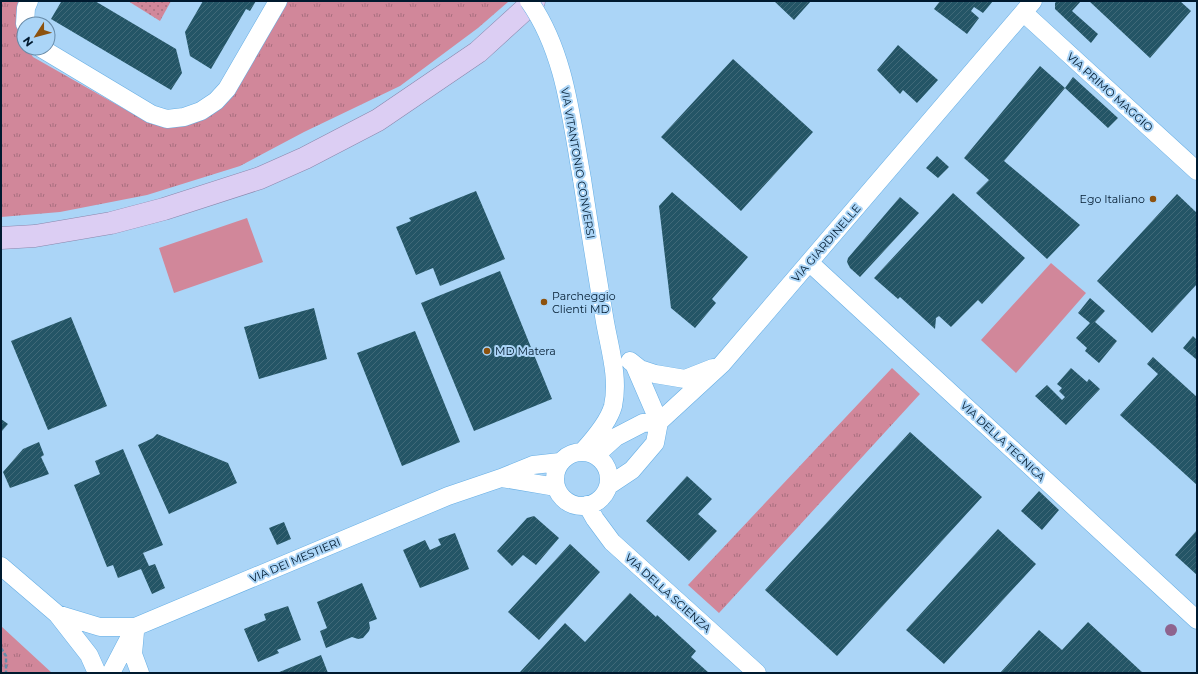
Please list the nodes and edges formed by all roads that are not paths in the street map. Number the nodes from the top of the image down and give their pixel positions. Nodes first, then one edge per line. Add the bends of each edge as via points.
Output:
1 (28, 1) edge
2 (278, 1) edge
3 (529, 1) edge
4 (534, 1) edge
5 (1029, 7) edge
6 (26, 16) edge
7 (54, 56) edge
8 (1197, 171) edge
9 (1, 238) edge
10 (810, 262) junction
11 (606, 331) junction
12 (634, 364) junction
13 (722, 364) junction
14 (659, 422) junction
15 (589, 453) junction
16 (560, 462) junction
17 (501, 478) junction
18 (608, 486) junction
19 (556, 487) junction
20 (587, 505) junction
21 (1, 566) edge
22 (57, 614) junction
23 (1197, 620) edge
24 (135, 627) junction
25 (98, 673) edge
26 (111, 673) edge
27 (140, 673) edge
28 (757, 673) edge

1 - 6 street
2 - 7 street via 227,89 216,101 201,111 184,117 168,119 151,114
3 - 11 street, VIA VITANTONIO CONVERSI, bridge via 554,48 568,100
4 - 9 highway via 478,52 378,120 305,158 260,178 111,224 35,236
5 - 8 street, VIA PRIMO MAGGIO
5 - 10 street, VIA GIARDINELLE
10 - 13 street, VIA GIARDINELLE
10 - 23 street, VIA DELLA TECNICA
11 - 12 street, VIA VITANTONIO CONVERSI via 627,359
11 - 15 street, VIA VITANTONIO CONVERSI via 614,367 615,390 612,407 596,434
12 - 13 street, VIA VITANTONIO CONVERSI via 655,374 685,379
12 - 14 street
13 - 14 street, VIA GIARDINELLE
14 - 15 street via 643,423
14 - 18 street via 655,443 632,470
15 - 16 street via 570,454
15 - 18 street via 603,461 609,477
16 - 17 street, VIA DEI MESTIERI via 533,465
16 - 19 street via 554,478
17 - 19 street, VIA DEI MESTIERI
17 - 24 street, VIA DEI MESTIERI via 448,496
18 - 20 street via 601,498
19 - 20 street via 567,502
20 - 28 street, VIA DELLA SCIENZA via 612,542
21 - 22 street
22 - 24 street via 100,627
22 - 25 street via 89,655
24 - 26 street
24 - 27 street via 134,654

